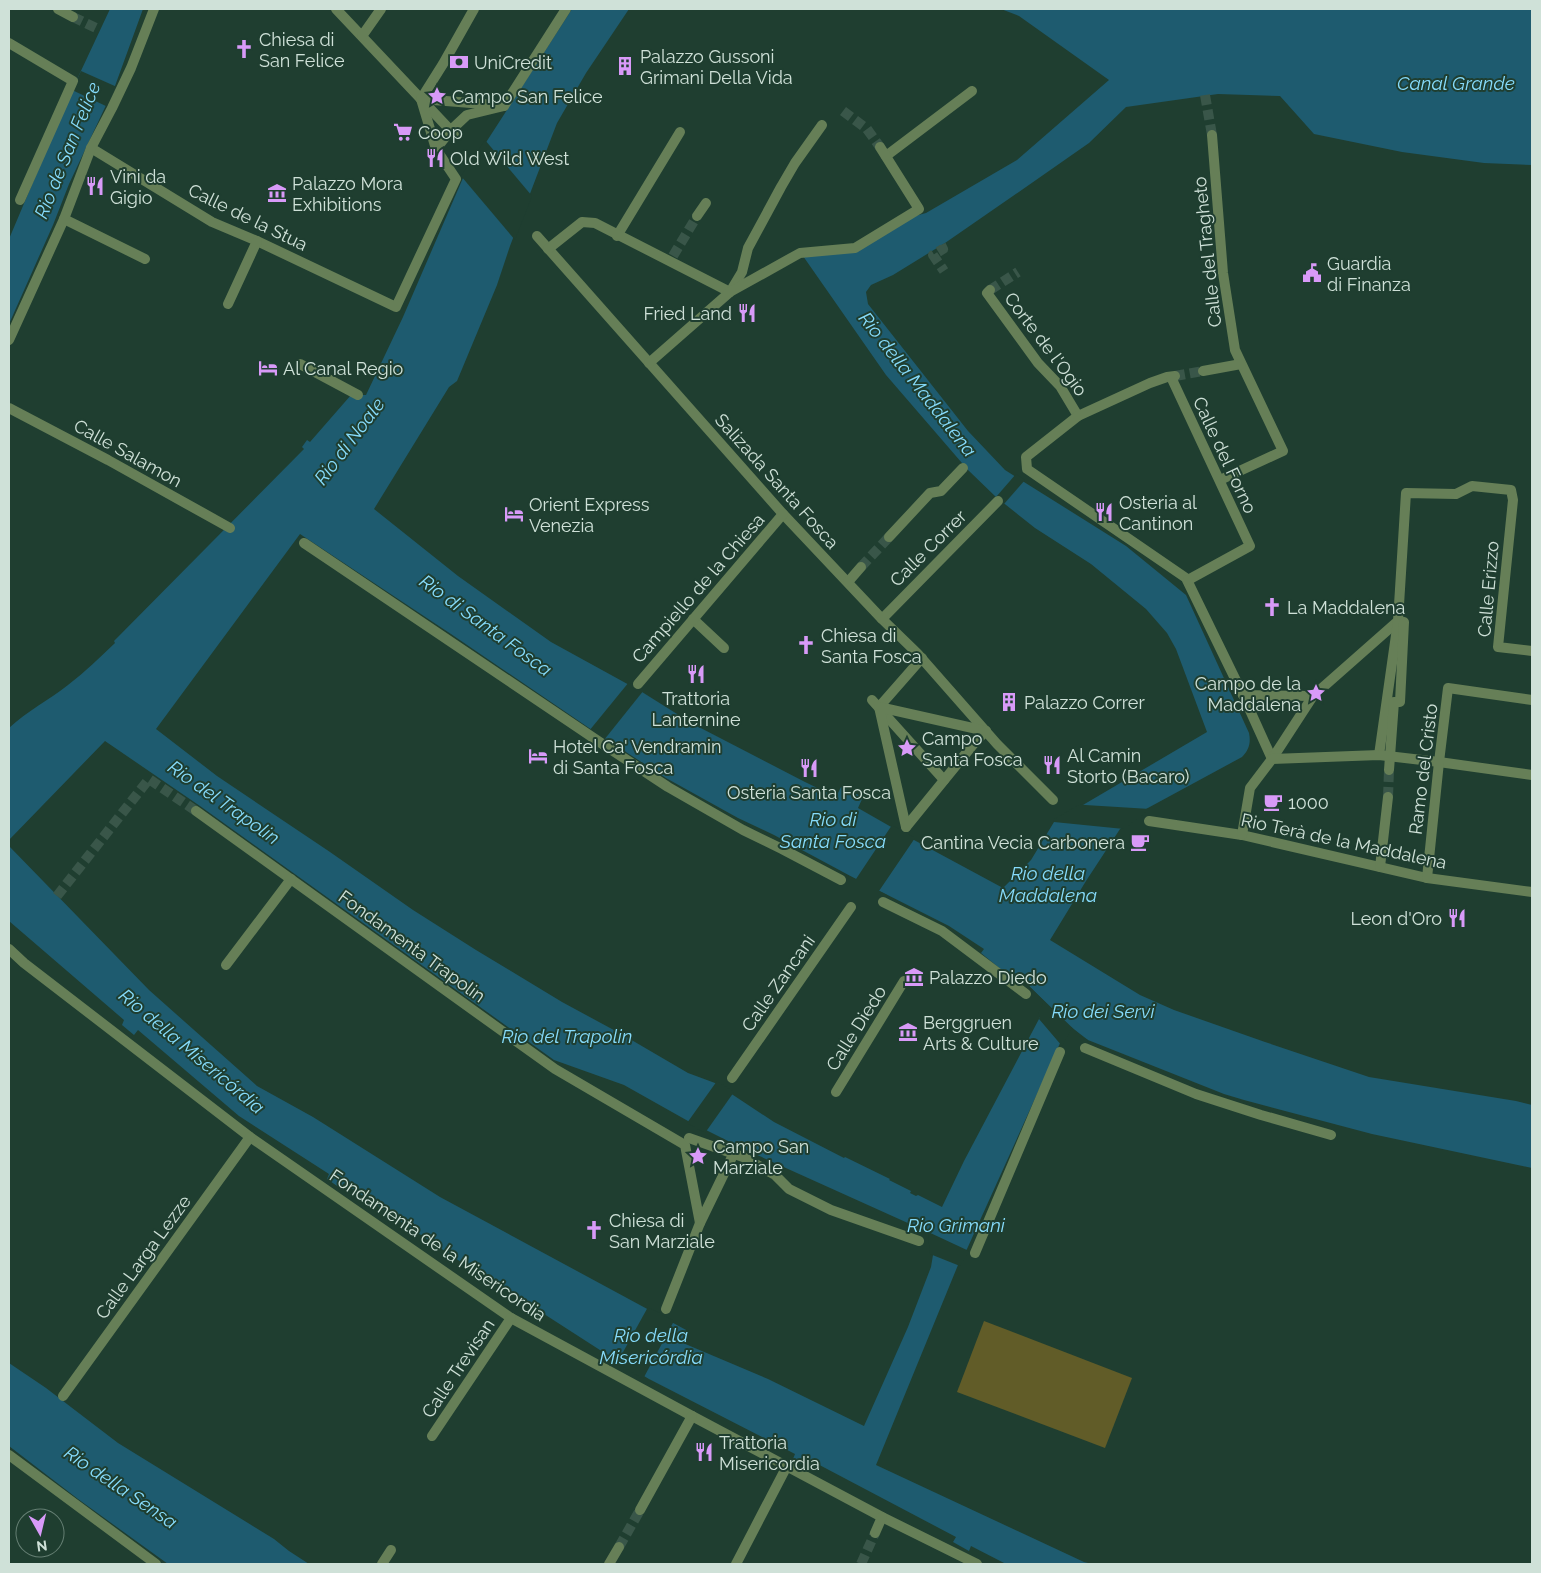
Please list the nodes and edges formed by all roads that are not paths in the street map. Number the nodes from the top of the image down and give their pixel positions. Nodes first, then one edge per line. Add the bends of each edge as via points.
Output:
1 (58, 9) edge
2 (154, 9) edge
3 (336, 9) edge
4 (474, 9) edge
5 (566, 9) edge
6 (378, 13) edge
7 (73, 16) tunnel mouth
8 (362, 36) junction
9 (9, 43) edge
10 (972, 91) dead end
11 (421, 99) junction
12 (504, 106) junction
13 (822, 125) dead end
14 (453, 132) junction
15 (680, 132) dead end
16 (1212, 135) tunnel mouth
17 (91, 148) junction
18 (436, 149) junction
19 (20, 200) dead end
20 (706, 203) dead end
21 (697, 216) tunnel mouth
22 (64, 218) junction
23 (537, 236) dead end
24 (618, 236) junction
25 (257, 241) junction
26 (548, 249) junction
27 (145, 259) dead end
28 (988, 291) dead end
29 (730, 292) junction
30 (228, 304) dead end
31 (9, 340) edge
32 (649, 363) junction
33 (300, 364) dead end
34 (1241, 364) junction
35 (1202, 371) tunnel mouth
36 (358, 396) dead end
37 (9, 408) edge
38 (1078, 416) junction
39 (963, 468) dead end
40 (1220, 480) junction
41 (998, 501) dead end
42 (783, 514) junction
43 (230, 528) dead end
44 (889, 537) tunnel mouth
45 (304, 543) dead end
46 (861, 567) tunnel mouth
47 (1187, 579) junction
48 (848, 582) junction
49 (693, 619) junction
50 (882, 619) junction
51 (1398, 621) junction
52 (724, 648) dead end
53 (1532, 651) edge
54 (922, 658) junction
55 (638, 684) dead end
56 (1244, 695) junction
57 (1313, 696) junction
58 (1532, 700) edge
59 (875, 703) junction
60 (986, 731) junction
61 (1379, 755) junction
62 (1390, 756) junction
63 (1272, 759) junction
64 (1439, 762) junction
65 (1389, 770) tunnel mouth
66 (1532, 775) edge
67 (944, 780) junction
68 (1388, 797) tunnel mouth
69 (1052, 800) dead end
70 (196, 811) tunnel mouth
71 (1149, 821) dead end
72 (1242, 835) junction
73 (1380, 867) junction
74 (1426, 878) junction
75 (291, 879) junction
76 (841, 880) dead end
77 (1532, 892) edge
78 (883, 902) dead end
79 (851, 907) dead end
80 (9, 949) edge
81 (226, 965) dead end
82 (904, 981) dead end
83 (1026, 994) dead end
84 (1085, 1048) dead end
85 (1060, 1052) dead end
86 (732, 1078) dead end
87 (836, 1092) dead end
88 (1331, 1135) dead end
89 (250, 1137) junction
90 (689, 1138) junction
91 (738, 1155) junction
92 (700, 1223) junction
93 (919, 1241) dead end
94 (974, 1253) dead end
95 (666, 1309) dead end
96 (511, 1318) junction
97 (63, 1396) dead end
98 (692, 1416) junction
99 (432, 1436) dead end
100 (9, 1455) edge
101 (787, 1466) junction
102 (640, 1510) tunnel mouth
103 (882, 1517) junction
104 (875, 1532) tunnel mouth
105 (619, 1547) tunnel mouth
106 (391, 1550) dead end
107 (156, 1564) edge
108 (382, 1564) edge
109 (609, 1564) edge
110 (736, 1564) edge
111 (977, 1564) edge

1 - 7 street
2 - 17 street via 131,68
3 - 8 street
4 - 11 street
5 - 12 street
6 - 8 street
8 - 11 street
9 - 19 street via 73,81
10 - 29 street via 883,152 919,209 854,248 800,253
11 - 12 street
11 - 14 street
11 - 18 street
12 - 14 street via 467,115
13 - 29 street via 795,163 748,248 742,272
14 - 18 street
15 - 24 street
16 - 34 street, Calle del Tragheto via 1223,273 1235,350
17 - 22 street
17 - 25 street, Calle de la Stua via 212,222
18 - 25 street, Calle de la Stua via 456,178 396,307
20 - 21 street
22 - 27 street
22 - 31 street
23 - 26 street, Salizada Santa Fosca
24 - 26 street via 595,223 582,222
24 - 29 street via 672,258
25 - 30 street
26 - 32 street, Salizada Santa Fosca
28 - 38 street, Corte de l'Ogio via 1038,363 1060,386
29 - 32 street
32 - 42 street, Salizada Santa Fosca
33 - 36 street
34 - 35 street
34 - 40 street, Calle del Tragheto via 1283,451
37 - 43 street, Calle Salamon
38 - 40 street, Calle del Forno via 1150,383 1173,377
38 - 47 street via 1026,457 1027,469
39 - 44 street via 941,491 930,493
40 - 47 street, Calle del Forno via 1250,546
41 - 50 street, Calle Correr
42 - 48 street, Salizada Santa Fosca
42 - 49 street, Campiello de la Chiesa
45 - 76 street via 668,786 743,830
46 - 48 street
47 - 56 street via 1229,671
48 - 50 street, Salizada Santa Fosca
49 - 52 street
49 - 55 street, Campiello de la Chiesa
50 - 54 street, Salizada Santa Fosca
51 - 53 street, Calle Erizzo via 1406,493 1456,494 1472,486 1511,490 1513,500 1498,647
51 - 57 street
51 - 61 street
51 - 62 street via 1404,621 1400,702 1394,702
54 - 59 street
54 - 60 street, Salizada Santa Fosca
56 - 57 street
56 - 63 street
57 - 63 street
58 - 64 street, Ramo del Cristo via 1448,688
59 - 60 street
59 - 67 street
59 - 67 street via 906,827
60 - 67 street
60 - 69 street, Salizada Santa Fosca
61 - 62 street
61 - 63 street
62 - 64 street
62 - 65 street
63 - 72 street via 1250,788
64 - 66 street
64 - 74 street, Ramo del Cristo
68 - 73 street
70 - 75 street, Fondamenta Trapolin
71 - 72 street, Rio Terà de la Maddalena
72 - 73 street, Rio Terà de la Maddalena
73 - 74 street, Rio Terà de la Maddalena
74 - 77 street, Rio Terà de la Maddalena
75 - 81 street
75 - 90 street, Fondamenta Trapolin via 555,1069
78 - 83 street via 960,944
79 - 86 street, Calle Zancani
80 - 89 street, Fondamenta de la Misericordia
82 - 87 street, Calle Diedo
84 - 88 street via 1196,1094
85 - 94 street
89 - 96 street, Fondamenta de la Misericordia
89 - 97 street, Calle Larga Lezze
90 - 91 street
90 - 92 street
91 - 92 street
91 - 93 street via 775,1175 789,1189 831,1210
92 - 95 street
96 - 98 street, Fondamenta de la Misericordia
96 - 99 street, Calle Trevisan
98 - 101 street, Fondamenta de la Misericordia
98 - 102 street
100 - 107 street
101 - 103 street, Fondamenta de la Misericordia
101 - 110 street
103 - 104 street
103 - 111 street, Fondamenta de la Misericordia
105 - 109 street
106 - 108 street

